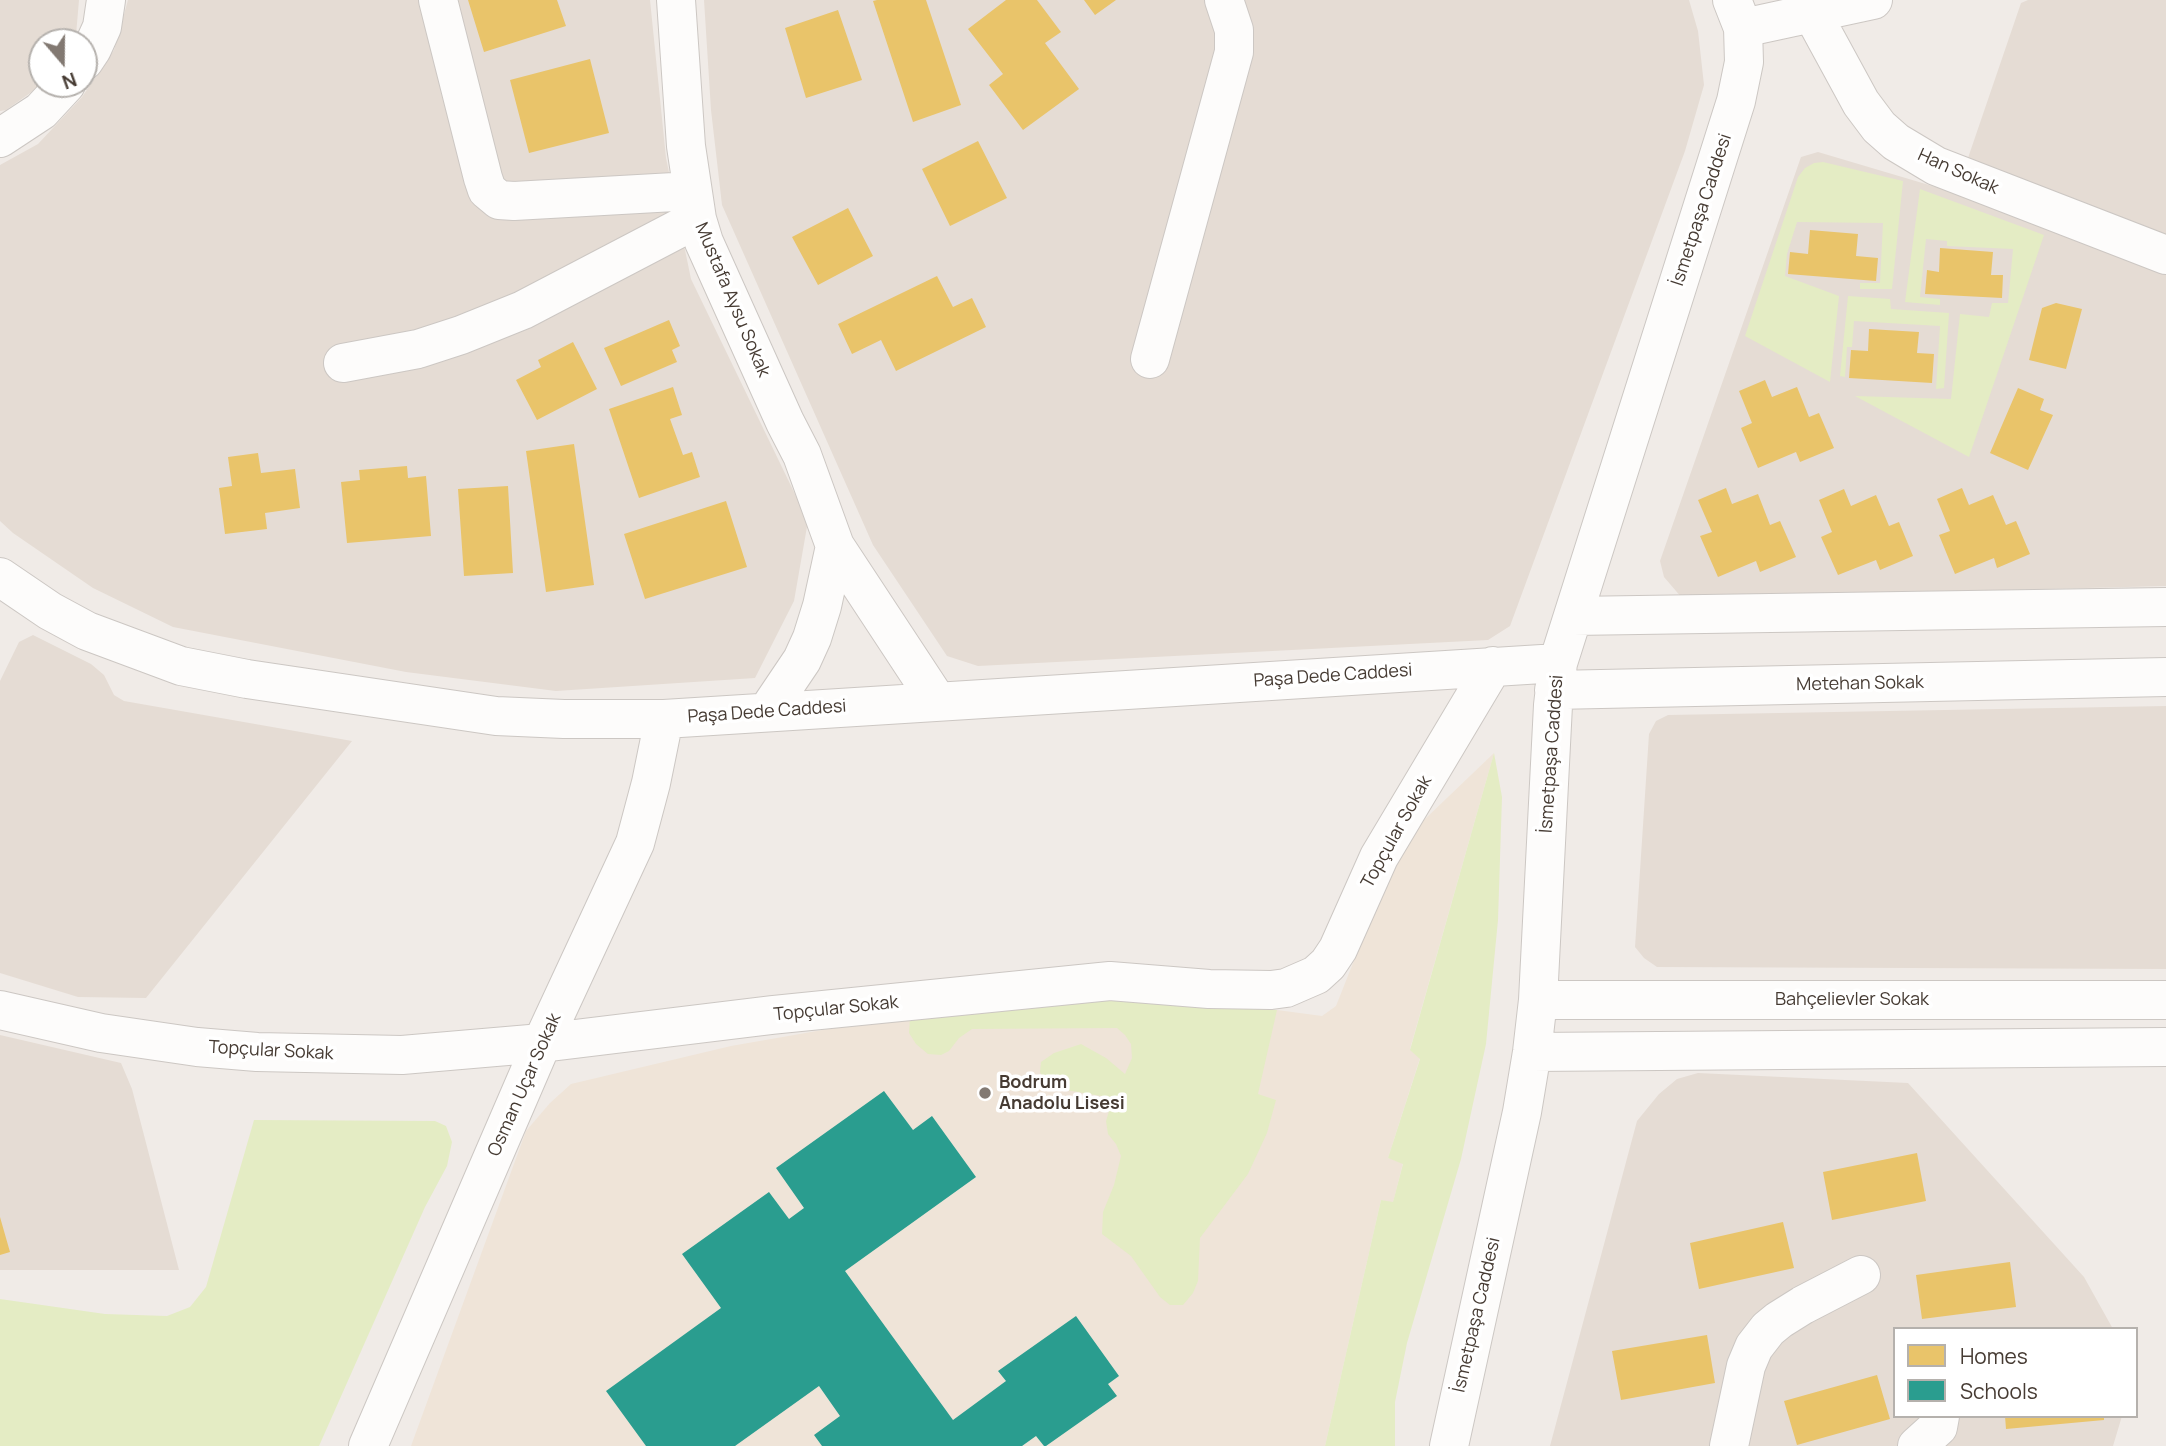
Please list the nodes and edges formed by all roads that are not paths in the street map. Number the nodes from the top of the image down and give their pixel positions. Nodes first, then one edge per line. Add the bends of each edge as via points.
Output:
1 (106, 0) edge
2 (438, 0) edge
3 (676, 0) edge
4 (1224, 0) edge
5 (1873, 0) edge
6 (1812, 13) junction
7 (1737, 14) edge
8 (98, 36) edge
9 (53, 98) edge
10 (0, 138) edge
11 (694, 205) junction
12 (2166, 255) edge
13 (1150, 359) dead end
14 (343, 363) dead end
15 (835, 546) junction
16 (1, 583) edge
17 (2166, 607) edge
18 (1573, 616) junction
19 (1493, 666) junction
20 (1556, 676) junction
21 (2166, 677) edge
22 (936, 701) junction
23 (767, 712) junction
24 (664, 719) junction
25 (1538, 1000) junction
26 (2166, 1000) edge
27 (0, 1010) edge
28 (542, 1043) junction
29 (2166, 1047) edge
30 (1532, 1052) junction
31 (1861, 1275) dead end
32 (1940, 1418) edge
33 (368, 1446) edge
34 (1448, 1446) edge
35 (1729, 1446) edge
36 (1917, 1446) edge

1 - 8 street
2 - 11 street via 483,178 487,190 499,200
3 - 11 street, Mustafa Aysu Sokak
4 - 13 street via 1234,30 1234,52
5 - 6 street
6 - 7 street
6 - 12 street, Han Sokak via 1861,103 1896,142 1936,166
7 - 18 street, İsmetpaşa Caddesi via 1744,62 1736,101
9 - 10 street
11 - 14 street via 523,310 418,349
11 - 15 street, Mustafa Aysu Sokak via 704,242 802,454
15 - 22 street, Mustafa Aysu Sokak
15 - 23 street via 812,638
16 - 24 street, Paşa Dede Caddesi via 87,631 181,666 247,680 496,716
17 - 18 street
18 - 20 street, İsmetpaşa Caddesi
19 - 20 street, Paşa Dede Caddesi
19 - 22 street, Paşa Dede Caddesi
19 - 28 street, Topçular Sokak via 1379,858 1338,949 1328,964 1303,982 1286,988 1209,989 1110,981
20 - 21 street, Metehan Sokak
20 - 25 street, İsmetpaşa Caddesi
22 - 23 street, Paşa Dede Caddesi
23 - 24 street, Paşa Dede Caddesi
24 - 28 street, Osman Uçar Sokak via 635,843
25 - 26 street, Bahçelievler Sokak
25 - 30 street, İsmetpaşa Caddesi
27 - 28 street, Topçular Sokak via 127,1037 257,1052 402,1055
28 - 33 street, Osman Uçar Sokak
29 - 30 street
30 - 34 street, İsmetpaşa Caddesi
31 - 35 street via 1779,1320 1754,1347
32 - 36 street via 1938,1427

